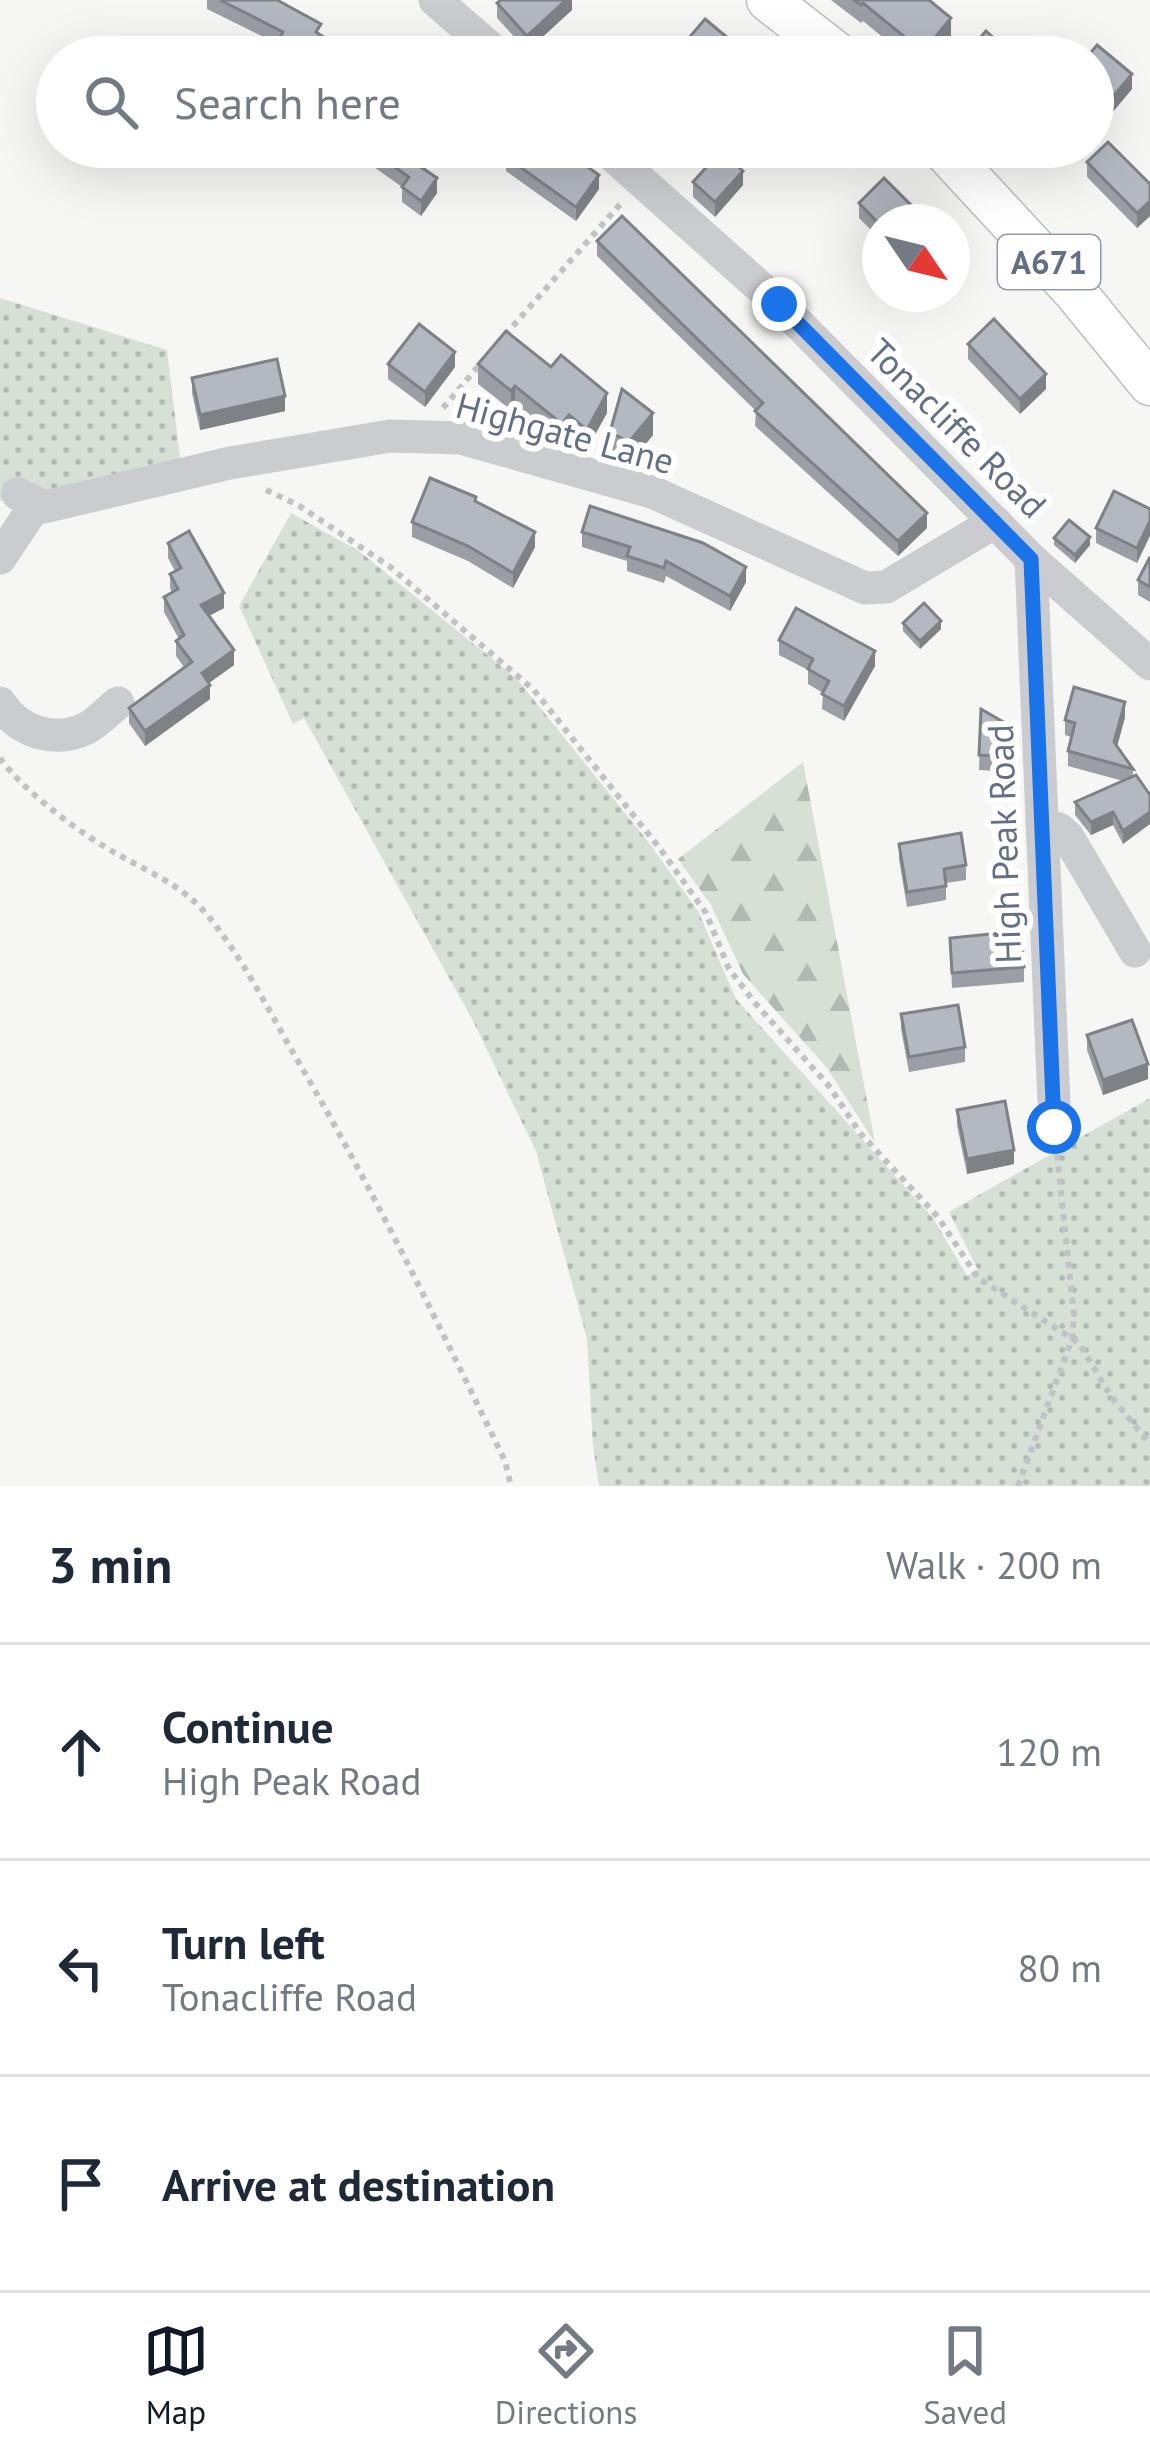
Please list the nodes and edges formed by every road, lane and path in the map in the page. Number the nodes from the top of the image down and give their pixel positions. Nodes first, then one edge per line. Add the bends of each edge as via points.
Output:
1 (435, 0) edge
2 (768, 0) edge
3 (477, 36) edge
4 (814, 36) edge
5 (627, 168) edge
6 (960, 168) edge
7 (641, 180) junction
8 (1150, 384) edge
9 (418, 437) junction
10 (230, 464) junction
11 (23, 508) edge
12 (995, 522) junction
13 (0, 558) edge
14 (1031, 559) junction
15 (1150, 664) edge
16 (0, 704) edge
17 (118, 704) dead end
18 (0, 758) edge
19 (1042, 824) junction
20 (1135, 951) dead end
21 (1054, 1127) joint
22 (1072, 1339) junction
23 (1150, 1444) edge
24 (511, 1486) edge
25 (1018, 1486) edge

1 - 3 street
2 - 4 main road
5 - 7 street, Tonacliffe Road
6 - 8 main road, A671
7 - 9 path
7 - 12 street, Tonacliffe Road via 779,304
9 - 10 street, Highgate Lane
9 - 12 street, Highgate Lane via 461,437 652,492 865,588 886,587
10 - 11 street, Highgate Lane
10 - 22 path via 389,566 534,690 662,850 755,1004 938,1217 978,1278
11 - 13 street
12 - 14 street, Tonacliffe Road
14 - 15 street, Tonacliffe Road
14 - 19 street, High Peak Road
16 - 17 street via 30,732 56,736 86,728
18 - 24 path via 70,822 171,882 206,913 242,964 335,1126 506,1461
19 - 20 street via 1068,838
19 - 21 street, High Peak Road
21 - 22 path
22 - 23 path
22 - 25 path

